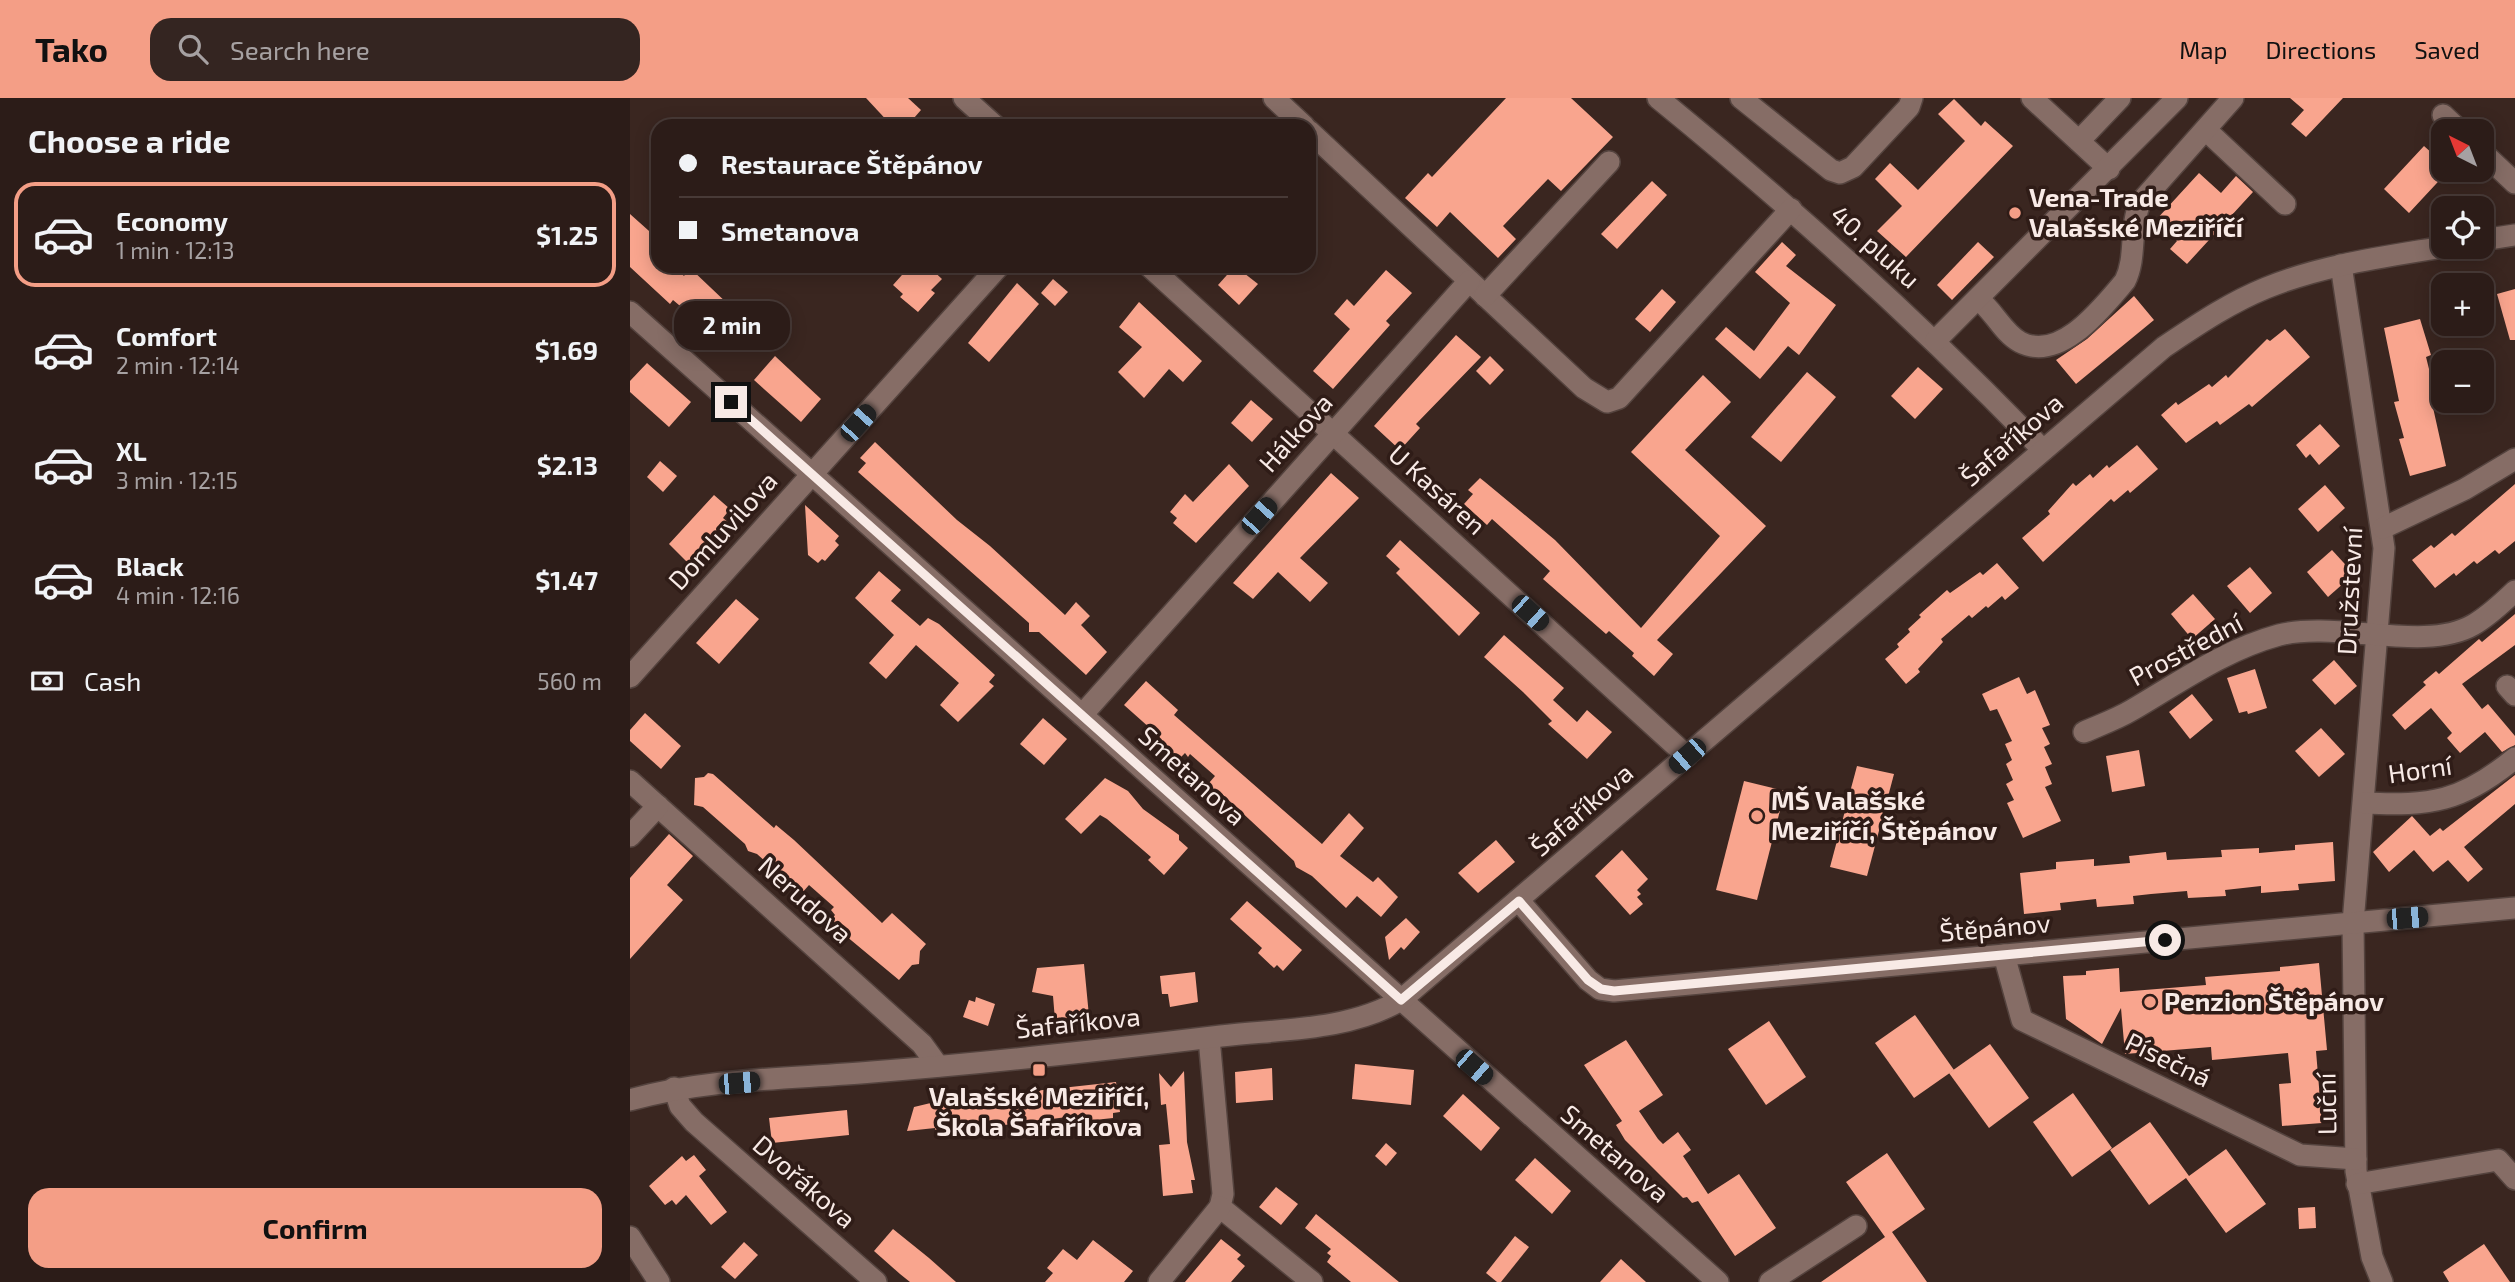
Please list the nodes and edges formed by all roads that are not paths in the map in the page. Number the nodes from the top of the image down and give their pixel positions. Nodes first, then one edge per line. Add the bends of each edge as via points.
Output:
1 (964, 98) edge
2 (1274, 98) edge
3 (1658, 98) edge
4 (1741, 98) edge
5 (1912, 98) edge
6 (2032, 98) edge
7 (2120, 98) edge
8 (2177, 98) edge
9 (2233, 98) edge
10 (1684, 106) edge
11 (2443, 115) dead end
12 (987, 119) edge
13 (1296, 119) edge
14 (2447, 119) edge
15 (2207, 131) junction
16 (1316, 138) edge
17 (2079, 141) junction
18 (1609, 162) dead end
19 (2494, 163) edge
20 (2109, 169) junction
21 (2515, 183) edge
22 (2285, 204) dead end
23 (1791, 209) junction
24 (2515, 235) edge
25 (2494, 238) edge
26 (2431, 249) edge
27 (2341, 265) junction
28 (993, 273) edge
29 (1157, 273) edge
30 (1469, 281) junction
31 (1485, 296) junction
32 (1978, 299) junction
33 (630, 312) edge
34 (1936, 340) junction
35 (1333, 434) junction
36 (2043, 450) junction
37 (2515, 459) edge
38 (812, 474) junction
39 (2383, 528) junction
40 (2515, 592) edge
41 (2378, 633) junction
42 (630, 677) edge
43 (1082, 715) junction
44 (2084, 732) dead end
45 (1687, 756) junction
46 (2515, 758) edge
47 (630, 781) edge
48 (2364, 803) junction
49 (658, 806) junction
50 (630, 836) edge
51 (1519, 901) junction
52 (2515, 908) edge
53 (2353, 923) junction
54 (2004, 955) junction
55 (1401, 1000) junction
56 (1209, 1038) junction
57 (938, 1066) junction
58 (674, 1088) junction
59 (630, 1100) edge
60 (2506, 1158) edge
61 (2356, 1159) junction
62 (2515, 1179) edge
63 (2357, 1184) junction
64 (1220, 1207) junction
65 (1856, 1226) dead end
66 (630, 1237) edge
67 (659, 1282) edge
68 (876, 1282) edge
69 (1159, 1282) edge
70 (1312, 1282) edge
71 (1718, 1282) edge
72 (1770, 1282) edge
73 (2382, 1282) edge

1 - 12 street
2 - 13 street
3 - 10 street, 40. pluku
4 - 5 street via 1840,173 1853,167 1909,107
6 - 17 street
7 - 17 street
8 - 20 street
9 - 15 street
10 - 23 street, 40. pluku
11 - 14 street
15 - 22 street
15 - 32 street via 2140,203 2125,281 2069,336 2049,347 2020,342
16 - 30 street
17 - 20 street
18 - 31 street
19 - 21 street
20 - 32 street
23 - 31 street via 1619,398 1607,402 1595,398
23 - 34 street, 40. pluku
24 - 25 street
26 - 27 street, Šafaříkova
27 - 36 street, Šafaříkova via 2266,288 2211,316 2149,359
27 - 39 street, Družstevní
28 - 38 street, Domluvilova
29 - 35 street, U Kasáren
30 - 31 street
30 - 35 street, Hálkova
32 - 34 street
33 - 38 street, Smetanova
34 - 36 street, 40. pluku
35 - 43 street, Hálkova
35 - 45 street, U Kasáren
36 - 45 street, Šafaříkova
37 - 39 street via 2476,484
38 - 42 street, Domluvilova
38 - 43 street, Smetanova
39 - 41 street, Družstevní
40 - 41 street, Prostřední via 2472,626 2460,630 2422,636
41 - 44 street, Prostřední via 2281,635 2233,652 2130,712
41 - 48 street, Družstevní
43 - 55 street, Smetanova
45 - 51 street, Šafaříkova
46 - 48 street, Horní via 2479,786 2453,798
47 - 49 street, Nerudova
48 - 53 street, Družstevní
49 - 50 street
49 - 57 street, Nerudova via 922,1044
51 - 54 street, Štěpánov via 1588,980 1606,990
51 - 55 street, Šafaříkova
52 - 53 street, Štěpánov
53 - 54 street, Štěpánov
53 - 61 street, Luční
54 - 61 street, Písečná via 2022,1020 2300,1155
55 - 56 street, Šafaříkova via 1360,1019
55 - 71 street, Smetanova
56 - 57 street, Šafaříkova
56 - 64 street via 1223,1194
57 - 58 street, Šafaříkova
58 - 59 street, Šafaříkova
58 - 68 street, Dvořákova via 680,1106 694,1122
60 - 62 street
60 - 63 street
61 - 63 street, Luční
63 - 73 street, Luční via 2372,1257
64 - 69 street
64 - 70 street
65 - 72 street
66 - 67 street

